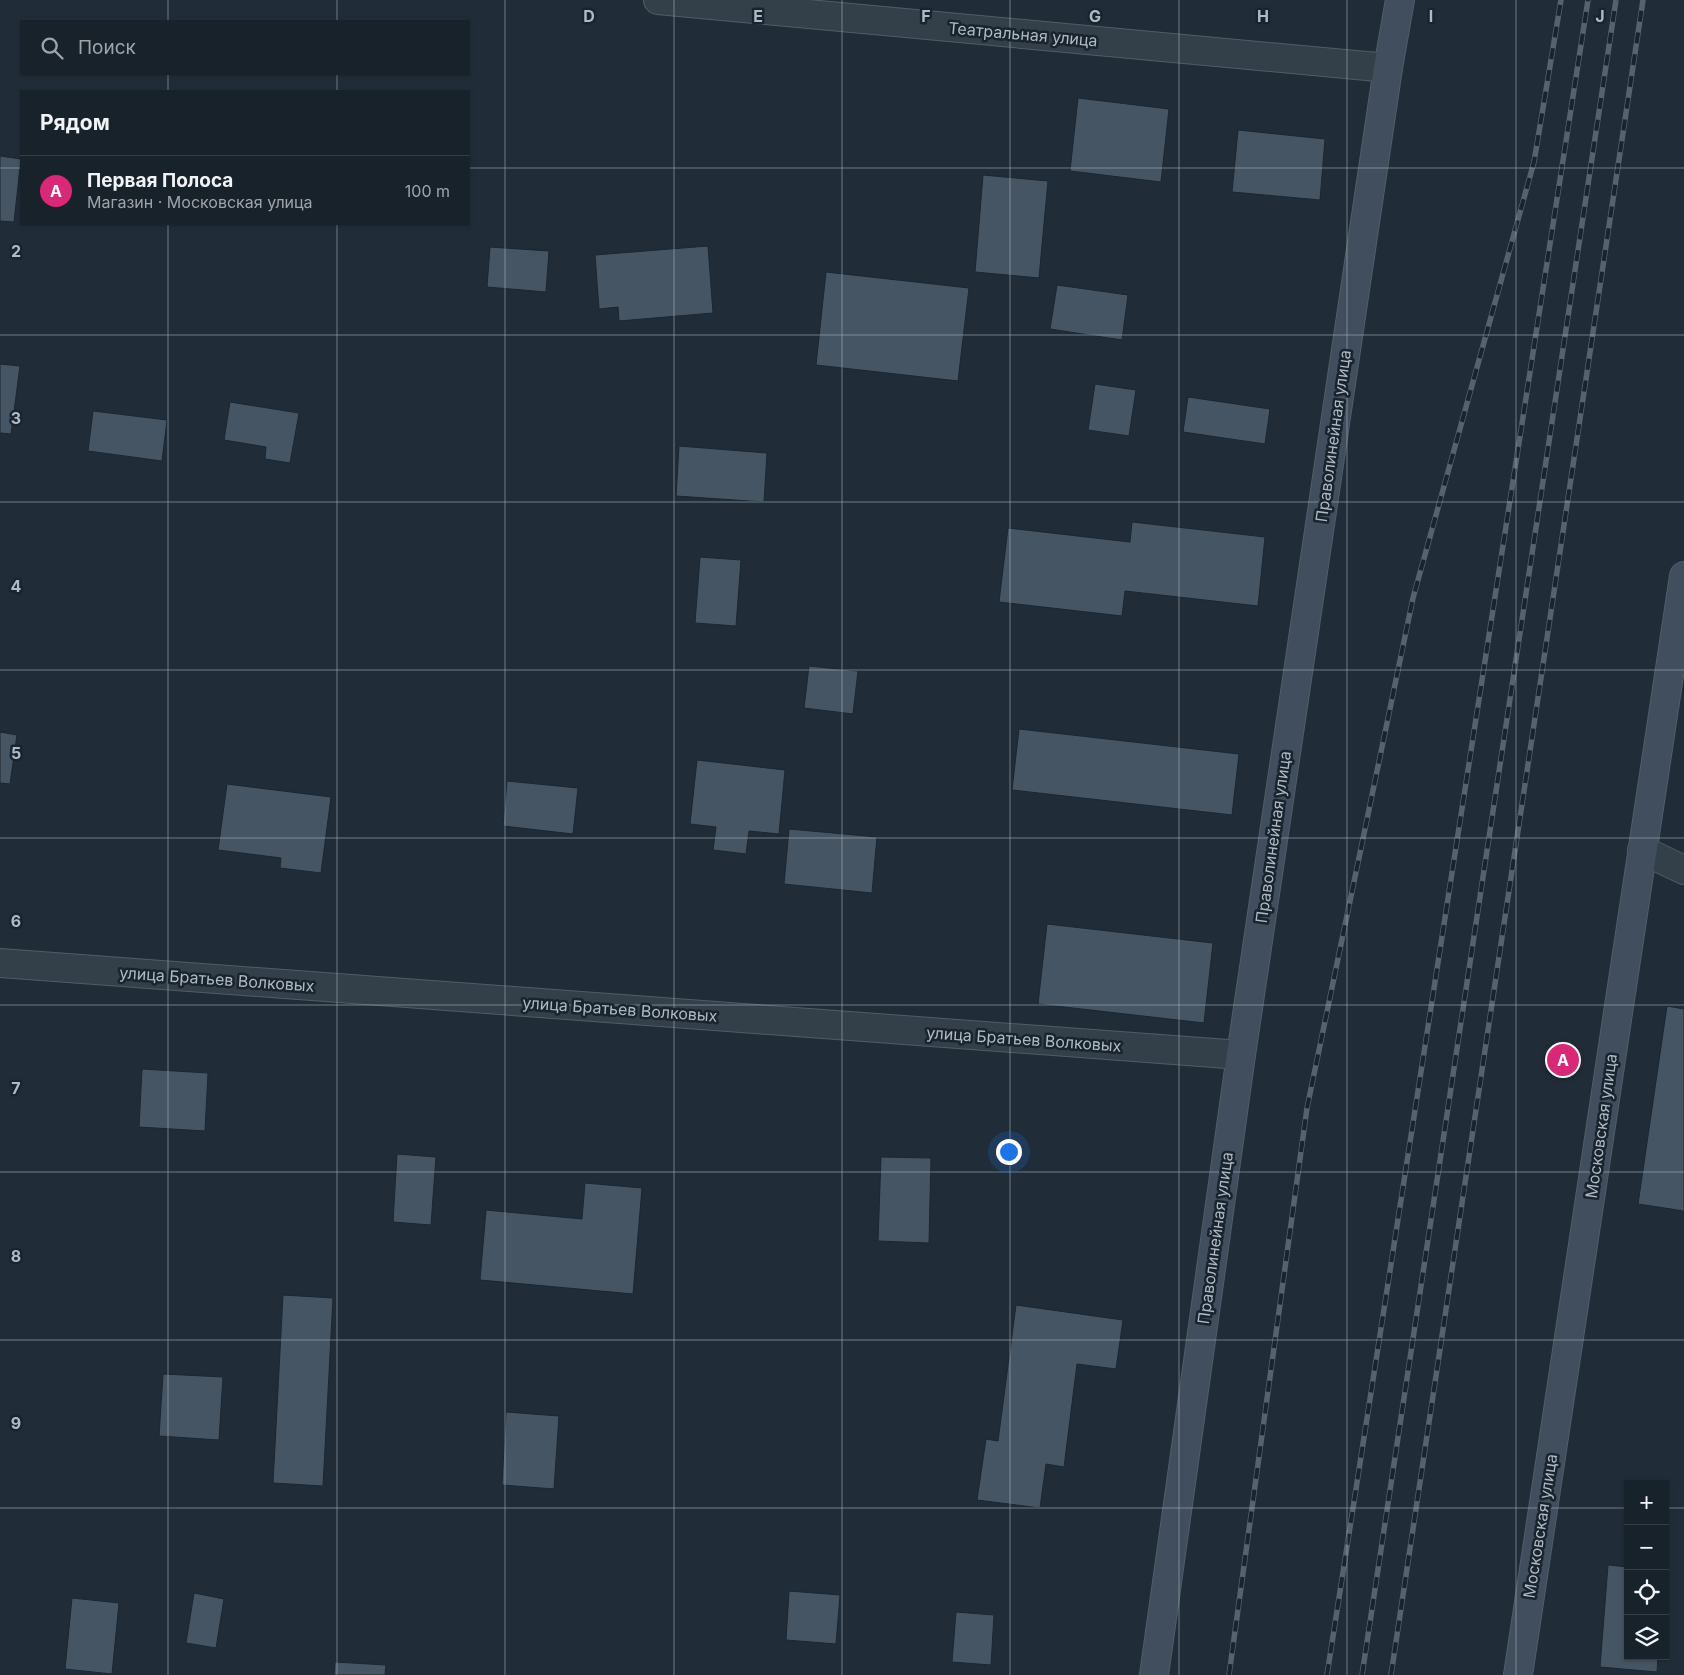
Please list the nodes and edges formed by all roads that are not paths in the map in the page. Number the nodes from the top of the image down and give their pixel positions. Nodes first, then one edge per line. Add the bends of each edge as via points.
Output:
1 (658, 0) edge
2 (1400, 0) edge
3 (1388, 68) junction
4 (1684, 576) edge
5 (1642, 850) junction
6 (1684, 870) edge
7 (0, 963) edge
8 (1241, 1055) junction
9 (1154, 1675) edge
10 (1518, 1675) edge

1 - 3 street, Театральная улица
2 - 3 main road, Праволинейная улица
3 - 8 main road, Праволинейная улица
4 - 5 main road, Московская улица
5 - 6 street
5 - 10 main road, Московская улица
7 - 8 street, улица Братьев Волковых
8 - 9 main road, Праволинейная улица

